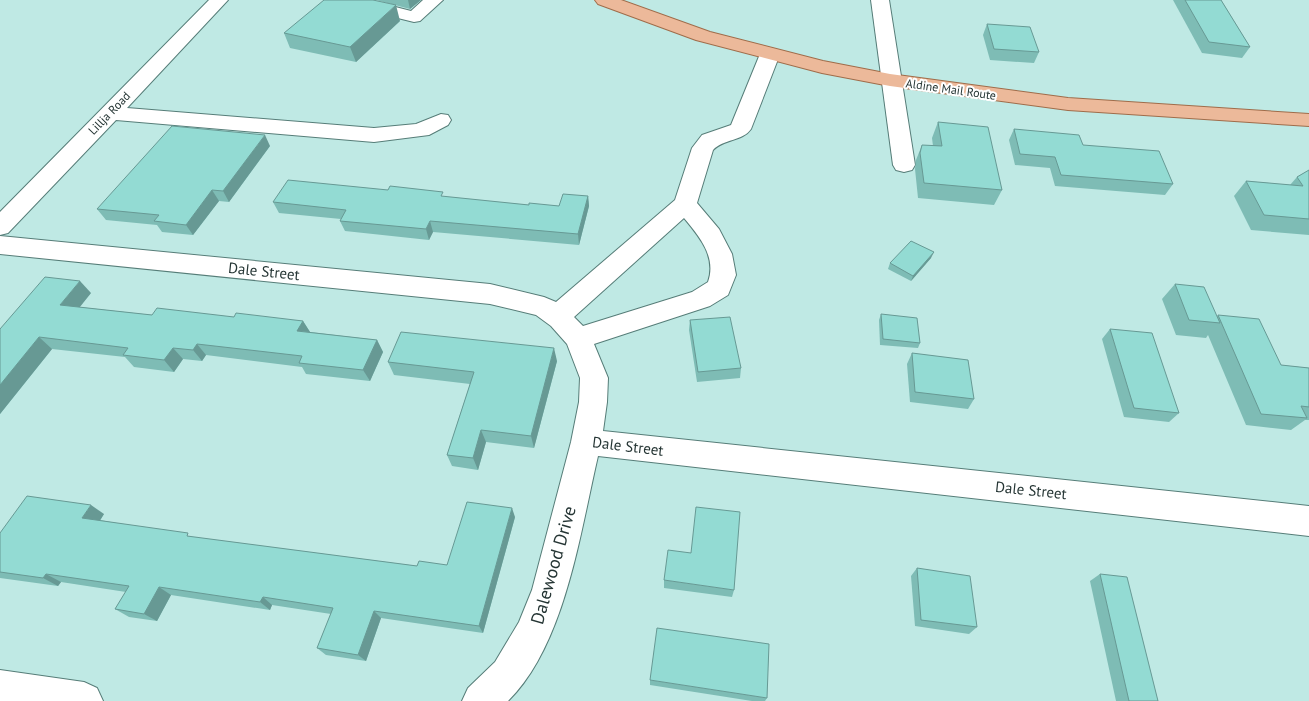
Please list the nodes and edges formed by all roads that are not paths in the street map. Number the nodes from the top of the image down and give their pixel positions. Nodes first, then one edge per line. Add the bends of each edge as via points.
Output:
1 (219, 0) edge
2 (346, 0) edge
3 (434, 0) edge
4 (604, 0) edge
5 (880, 0) edge
6 (770, 54) junction
7 (890, 80) junction
8 (110, 113) junction
9 (441, 120) dead end
10 (1309, 120) edge
11 (904, 165) dead end
12 (685, 204) junction
13 (0, 227) edge
14 (0, 245) edge
15 (557, 317) junction
16 (578, 338) junction
17 (586, 442) junction
18 (1309, 520) edge
19 (0, 689) edge
20 (84, 701) edge
21 (481, 701) edge

1 - 8 street, Lillja Road
2 - 3 street via 414,17
4 - 6 main road, Aldine Mail Route via 704,36
5 - 7 street
6 - 7 main road, Aldine Mail Route
6 - 12 street via 740,129 710,140 703,148
7 - 10 main road, Aldine Mail Route via 1068,104
7 - 11 street
8 - 9 street via 374,135 421,130
8 - 13 street, Lillja Road
12 - 15 street
12 - 16 street via 715,242 722,259 719,288 701,299
14 - 15 street, Dale Street via 490,294 544,307
15 - 16 street, Dale Street
16 - 17 street, Dale Street via 594,378
17 - 18 street, Dale Street
17 - 21 street, Dalewood Drive via 549,590 533,633 508,675
19 - 20 street

